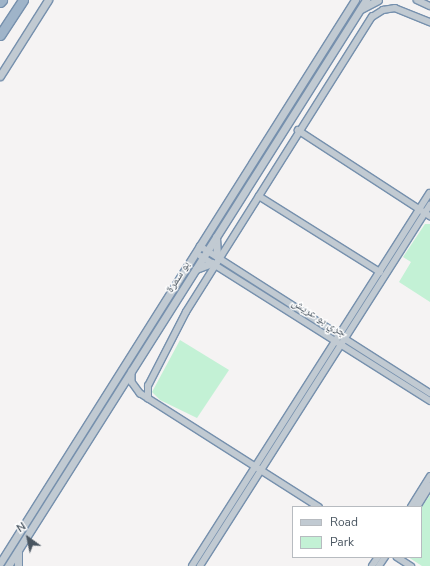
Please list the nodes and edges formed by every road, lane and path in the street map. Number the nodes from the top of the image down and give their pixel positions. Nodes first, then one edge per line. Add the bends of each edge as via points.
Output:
1 (22, 0) edge
2 (48, 0) edge
3 (355, 0) edge
4 (366, 0) edge
5 (378, 0) edge
6 (417, 0) edge
7 (430, 6) edge
8 (361, 9) junction
9 (430, 22) edge
10 (0, 36) edge
11 (0, 76) edge
12 (298, 130) junction
13 (430, 194) edge
14 (258, 196) junction
15 (430, 205) edge
16 (425, 213) edge
17 (216, 237) junction
18 (200, 246) junction
19 (196, 253) junction
20 (205, 254) junction
21 (218, 257) junction
22 (213, 264) junction
23 (196, 269) junction
24 (380, 272) junction
25 (342, 337) junction
26 (338, 343) junction
27 (132, 371) junction
28 (430, 393) edge
29 (148, 399) junction
30 (430, 401) edge
31 (258, 468) junction
32 (430, 477) edge
33 (430, 486) edge
34 (317, 506) edge
35 (412, 506) edge
36 (418, 506) edge
37 (18, 549) junction
38 (399, 558) edge
39 (4, 565) edge
40 (18, 566) edge
41 (192, 566) edge
42 (200, 566) edge
43 (411, 566) edge

1 - 10 highway
2 - 11 street
3 - 18 street, بو سمرة
4 - 8 street, بو سمرة
5 - 8 street
6 - 7 street
8 - 17 street, بو سمرة
9 - 12 street via 395,8 375,14
12 - 14 street
12 - 16 street
13 - 16 street
14 - 21 street
14 - 24 street
15 - 16 street
16 - 24 street
16 - 25 street
17 - 20 street, بو سمرة
17 - 21 street
18 - 19 street, بو سمرة
18 - 20 street, جري بو عريش
19 - 20 street, جري بو عريش
19 - 39 street, بو سمرة
20 - 21 street, جري بو عريش
20 - 22 street, جري بو عريش
20 - 23 street, بو سمرة
21 - 22 street
21 - 25 street, جري بو عريش
22 - 23 street
22 - 26 street, جري بو عريش
22 - 29 street via 148,386
23 - 27 street, بو سمرة
24 - 25 street
25 - 26 street
25 - 28 street, جري بو عريش
26 - 30 street, جري بو عريش
26 - 31 street
27 - 29 street via 134,387
27 - 37 street, بو سمرة
29 - 31 street
31 - 34 street
31 - 41 street
31 - 42 street
32 - 35 street
33 - 36 street
37 - 39 street, بو سمرة
37 - 40 street
38 - 43 street

